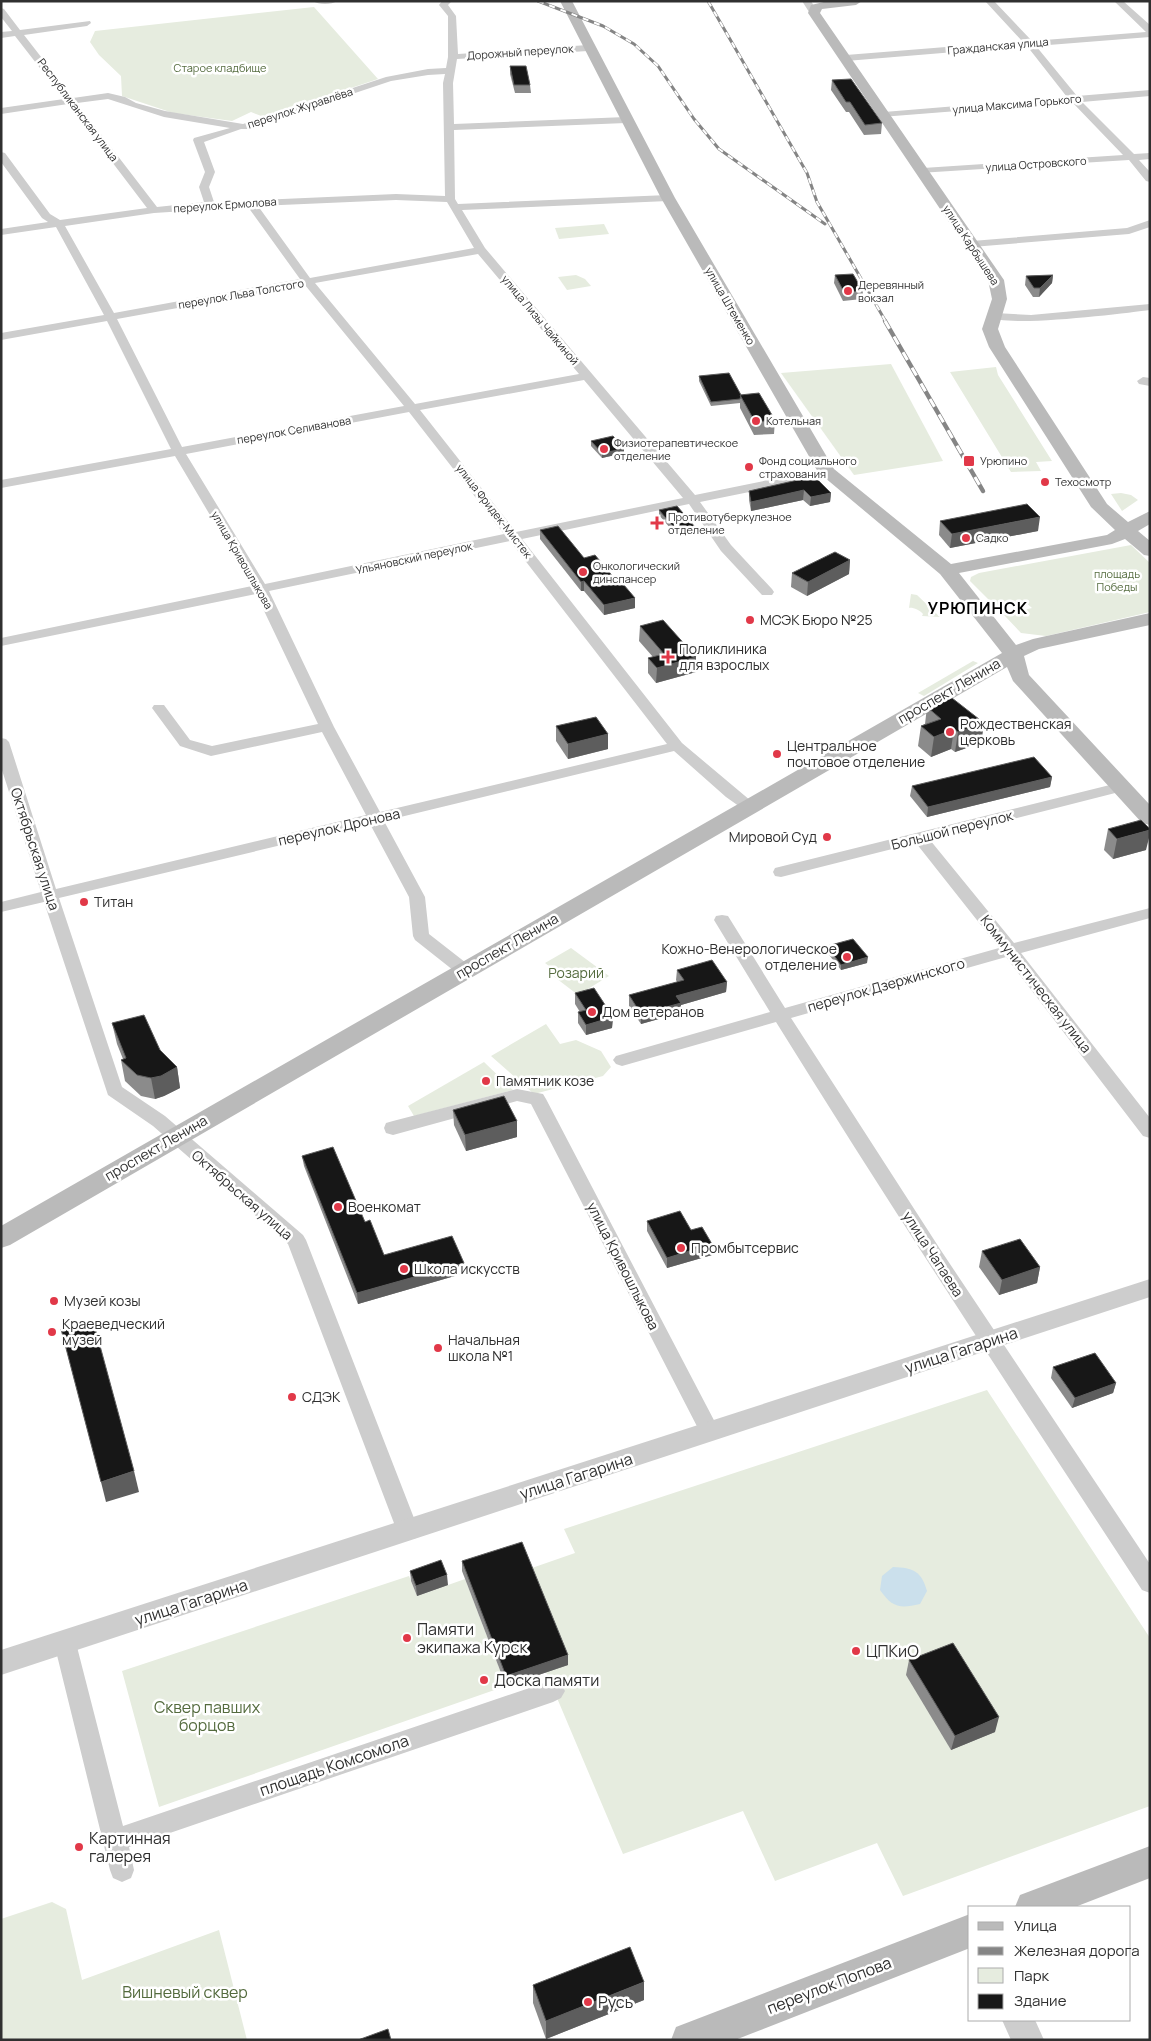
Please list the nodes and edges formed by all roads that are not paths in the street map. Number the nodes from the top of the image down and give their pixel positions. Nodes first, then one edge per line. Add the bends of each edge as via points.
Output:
1 (317, 1) edge
2 (333, 1) edge
3 (431, 1) edge
4 (566, 1) edge
5 (856, 1) edge
6 (989, 1) edge
7 (1118, 1) edge
8 (445, 3) edge
9 (810, 7) edge
10 (1, 11) edge
11 (87, 24) dead end
12 (1150, 30) edge
13 (18, 32) junction
14 (1150, 34) edge
15 (1, 35) edge
16 (1030, 44) junction
17 (588, 48) junction
18 (453, 57) junction
19 (846, 58) junction
20 (451, 71) junction
21 (1150, 93) edge
22 (1074, 99) junction
23 (70, 101) junction
24 (1, 111) edge
25 (884, 115) junction
26 (626, 120) junction
27 (244, 126) junction
28 (450, 127) junction
29 (1, 155) edge
30 (1150, 156) edge
31 (1132, 158) junction
32 (923, 171) junction
33 (1150, 180) edge
34 (668, 198) junction
35 (453, 203) junction
36 (251, 204) junction
37 (210, 205) junction
38 (154, 210) junction
39 (1150, 223) edge
40 (59, 224) junction
41 (1129, 231) junction
42 (1, 232) edge
43 (1150, 232) edge
44 (972, 244) junction
45 (481, 250) junction
46 (308, 282) junction
47 (1150, 307) edge
48 (995, 316) junction
49 (111, 318) junction
50 (1, 337) edge
51 (586, 376) junction
52 (412, 408) junction
53 (178, 451) junction
54 (827, 472) junction
55 (1, 484) edge
56 (692, 500) junction
57 (1150, 516) edge
58 (1126, 531) junction
59 (515, 537) junction
60 (1150, 551) edge
61 (947, 570) junction
62 (261, 589) junction
63 (767, 592) dead end
64 (1150, 619) edge
65 (1, 642) edge
66 (1013, 654) junction
67 (159, 708) dead end
68 (327, 727) junction
69 (1, 742) edge
70 (677, 746) junction
71 (1122, 787) junction
72 (749, 806) junction
73 (1150, 818) edge
74 (376, 819) junction
75 (921, 838) junction
76 (781, 872) dead end
77 (50, 896) junction
78 (1, 907) edge
79 (1150, 913) edge
80 (722, 920) dead end
81 (1010, 950) junction
82 (464, 970) junction
83 (780, 1016) junction
84 (622, 1060) dead end
85 (393, 1128) dead end
86 (1150, 1130) edge
87 (176, 1137) junction
88 (1, 1238) edge
89 (1150, 1288) edge
90 (989, 1340) junction
91 (710, 1432) junction
92 (408, 1531) junction
93 (1150, 1583) edge
94 (66, 1643) junction
95 (1, 1663) edge
96 (553, 1691) dead end
97 (115, 1840) junction
98 (1150, 1862) edge
99 (122, 1870) dead end
100 (1035, 1906) edge
101 (968, 1932) edge
102 (1018, 2021) edge
103 (689, 2040) edge
104 (1028, 2040) edge

1 - 2 street
3 - 8 street
4 - 17 main road, улица Штеменко
5 - 9 main road
6 - 16 street
7 - 12 street
8 - 18 street via 452,16
9 - 19 main road, улица Карбышева
10 - 13 street, Республиканская улица
11 - 13 street
13 - 15 street
13 - 23 street, Республиканская улица
14 - 16 street, Гражданская улица
16 - 19 street, Гражданская улица
16 - 22 street
17 - 18 street, Дорожный переулок
17 - 26 main road, улица Штеменко
18 - 20 street
19 - 25 main road, улица Карбышева
20 - 27 street, переулок Журавлёва via 390,79
20 - 28 street via 448,83
21 - 22 street, улица Максима Горького
22 - 25 street, улица Максима Горького
22 - 31 street
23 - 24 street, переулок Журавлёва
23 - 27 street, переулок Журавлёва via 108,96 164,114
23 - 38 street, Республиканская улица
25 - 32 main road, улица Карбышева
26 - 28 street
26 - 34 main road, улица Штеменко
27 - 37 street via 198,140 210,172 204,187
28 - 35 street
29 - 40 street, улица Кривошлыкова via 46,216
30 - 31 street, улица Островского
31 - 32 street, улица Островского
31 - 33 street
32 - 44 main road, улица Карбышева
34 - 35 street, переулок Ермолова
34 - 54 main road, улица Штеменко
35 - 36 street, переулок Ермолова via 396,197
35 - 45 street, улица Лизы Чайкиной
36 - 37 street, переулок Ермолова
36 - 46 street, улица Фридек-Мистек
37 - 38 street, переулок Ермолова
38 - 40 street, переулок Ермолова
39 - 41 street
40 - 42 street, переулок Ермолова
40 - 49 street, улица Кривошлыкова
41 - 43 street
41 - 44 street
44 - 48 main road, улица Карбышева via 1000,289
45 - 46 street, переулок Льва Толстого
45 - 51 street, улица Лизы Чайкиной
46 - 49 street, переулок Льва Толстого
46 - 52 street, улица Фридек-Мистек
47 - 48 street via 1031,318
48 - 58 main road, улица Карбышева via 990,329 997,346 1100,508
49 - 50 street, переулок Льва Толстого
49 - 53 street, улица Кривошлыкова
51 - 52 street, переулок Селиванова
51 - 56 street, улица Лизы Чайкиной
52 - 53 street, переулок Селиванова
52 - 59 street, улица Фридек-Мистек
53 - 55 street, переулок Селиванова
53 - 62 street, улица Кривошлыкова
54 - 56 street, Ульяновский переулок
54 - 61 main road, улица Штеменко
56 - 59 street, Ульяновский переулок
56 - 63 street, улица Лизы Чайкиной via 726,548
57 - 58 main road
58 - 60 main road
58 - 61 main road via 1100,542
59 - 62 street, Ульяновский переулок
59 - 70 street, улица Фридек-Мистек
61 - 66 main road
62 - 65 street, Ульяновский переулок
62 - 68 street, улица Кривошлыкова
64 - 66 main road via 1051,640
66 - 71 main road via 1020,677
66 - 72 main road, проспект Ленина
67 - 68 street via 185,743 211,751
68 - 74 street, улица Кривошлыкова
69 - 77 street, Октябрьская улица
70 - 72 street, улица Фридек-Мистек
70 - 74 street, переулок Дронова
71 - 73 main road
71 - 75 street, Большой переулок
72 - 82 main road, проспект Ленина
74 - 77 street, переулок Дронова
74 - 82 street, улица Кривошлыкова via 418,896 421,936
75 - 76 street, Большой переулок
75 - 81 street, Коммунистическая улица
77 - 78 street, переулок Дронова
77 - 87 street, Октябрьская улица via 114,1090
79 - 81 street, переулок Дзержинского
80 - 83 street, улица Чапаева
81 - 83 street, переулок Дзержинского
81 - 86 street, Коммунистическая улица
82 - 87 main road, проспект Ленина
83 - 84 street, переулок Дзержинского
83 - 90 street, улица Чапаева
85 - 91 street, улица Кривошлыкова via 516,1095 537,1099
87 - 88 main road, проспект Ленина
87 - 92 street, Октябрьская улица via 296,1240
89 - 90 street, улица Гагарина
90 - 91 street, улица Гагарина
90 - 93 street, улица Чапаева
91 - 92 street, улица Гагарина
92 - 94 street, улица Гагарина
94 - 95 street, улица Гагарина
94 - 97 street
96 - 97 street, площадь Комсомола
97 - 99 street
98 - 100 main road
101 - 103 main road, переулок Попова
102 - 104 street

